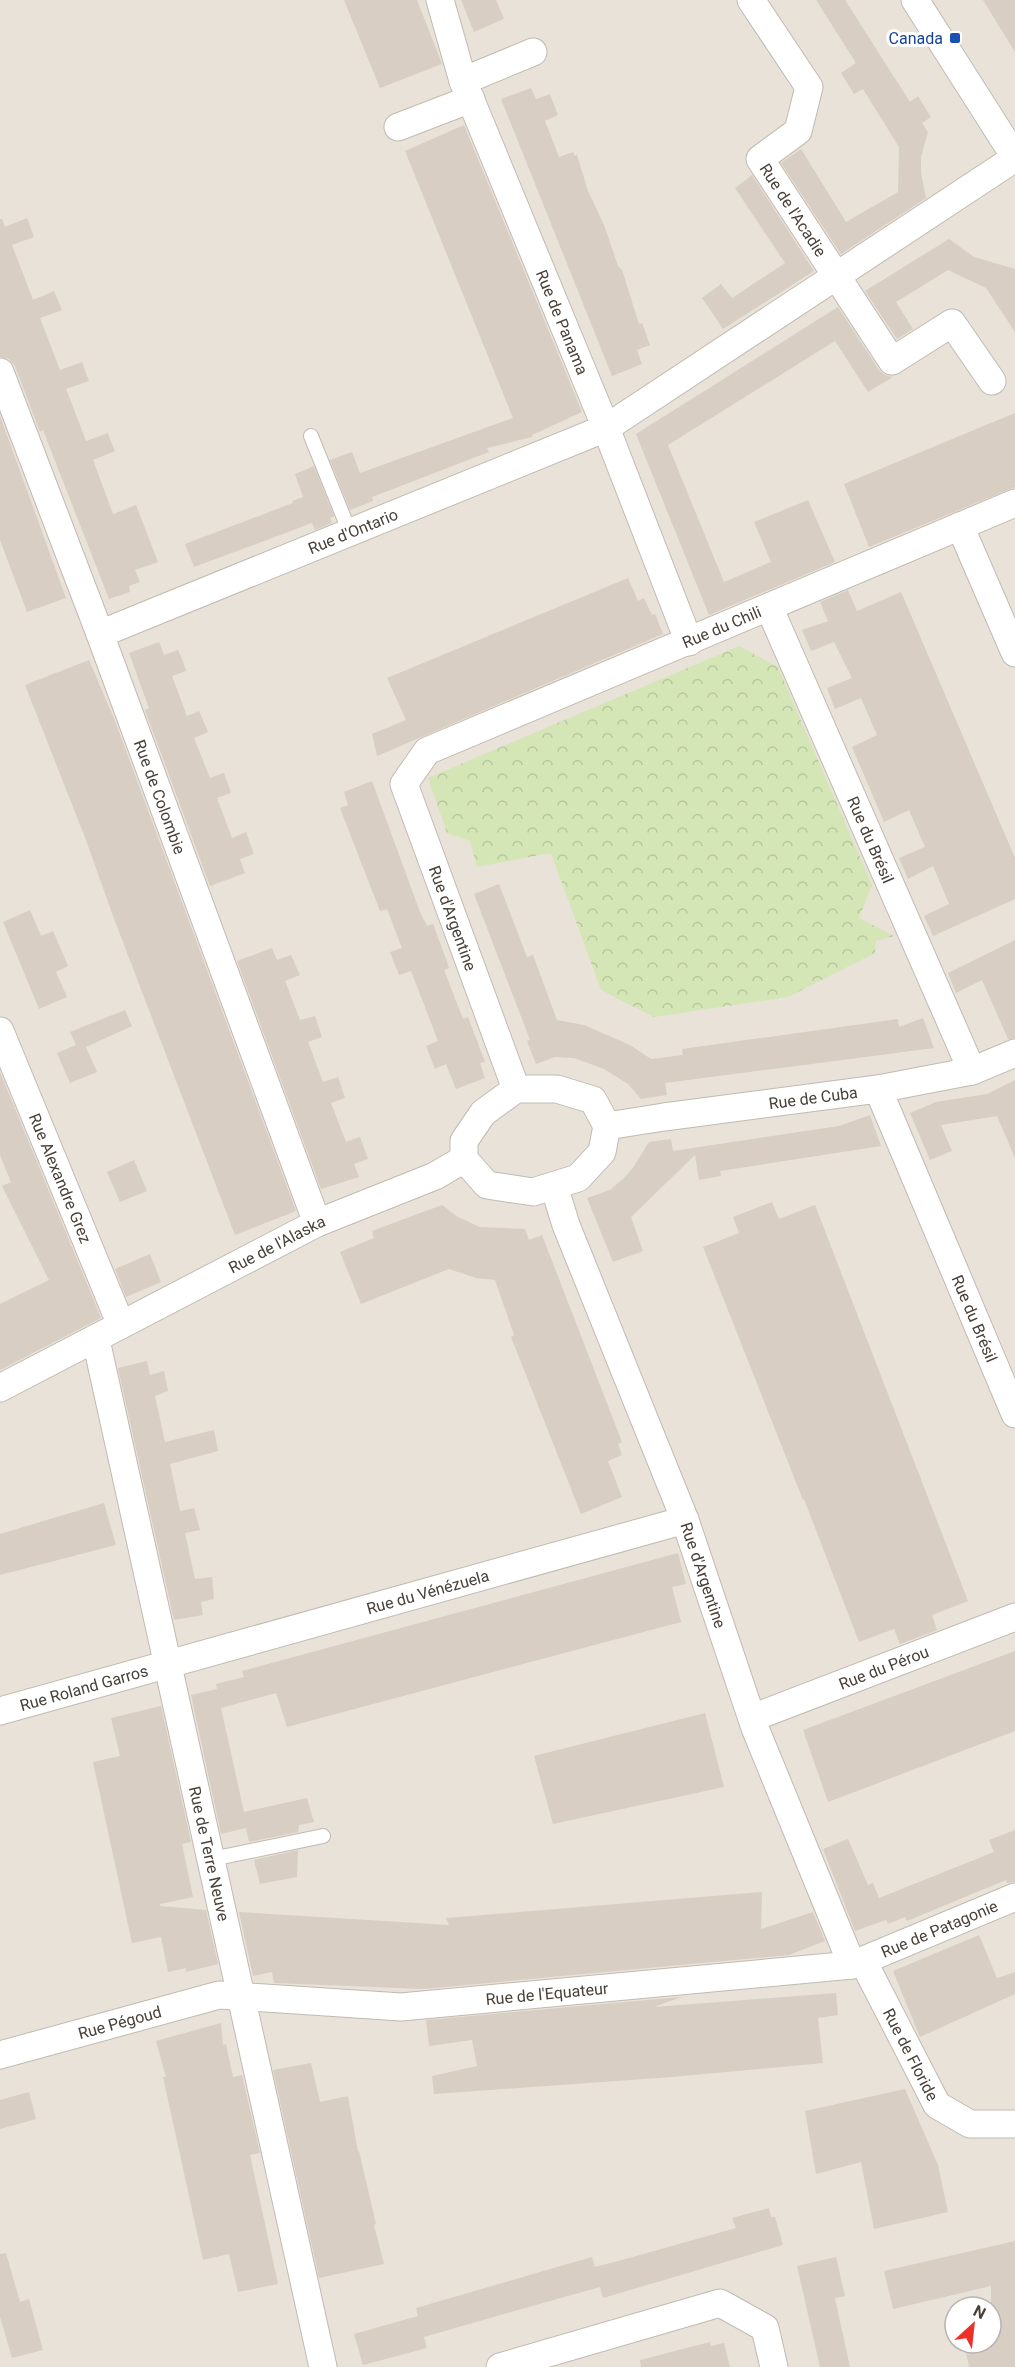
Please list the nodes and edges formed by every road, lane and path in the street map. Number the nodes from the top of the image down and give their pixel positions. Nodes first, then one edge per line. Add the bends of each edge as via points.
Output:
1 (440, 0) edge
2 (751, 0) edge
3 (915, 0) edge
4 (533, 52) dead end
5 (467, 90) junction
6 (398, 127) dead end
7 (1015, 158) edge
8 (837, 277) junction
9 (0, 372) edge
10 (992, 381) dead end
11 (606, 428) junction
12 (311, 436) dead end
13 (1015, 503) edge
14 (960, 526) junction
15 (350, 533) junction
16 (769, 607) junction
17 (100, 634) junction
18 (688, 642) junction
19 (1015, 653) edge
20 (427, 752) joint
21 (0, 1031) edge
22 (1015, 1053) edge
23 (972, 1071) junction
24 (516, 1089) junction
25 (878, 1089) junction
26 (607, 1126) junction
27 (464, 1159) junction
28 (554, 1186) junction
29 (317, 1223) junction
30 (121, 1325) junction
31 (96, 1340) junction
32 (0, 1388) edge
33 (1015, 1414) edge
34 (685, 1520) junction
35 (1015, 1617) edge
36 (169, 1665) junction
37 (0, 1711) edge
38 (752, 1718) junction
39 (323, 1836) dead end
40 (212, 1859) junction
41 (1015, 1897) edge
42 (858, 1963) junction
43 (242, 1997) junction
44 (0, 2055) edge
45 (1015, 2124) edge
46 (543, 2361) edge
47 (323, 2367) edge
48 (500, 2367) edge
49 (774, 2367) edge

1 - 5 street, Rue de Panama
2 - 8 street, Rue de l'Acadie via 809,87 798,132 759,159
3 - 7 street
4 - 5 street
5 - 6 street
5 - 11 street, Rue de Panama
7 - 8 street
8 - 10 street, Rue de l'Acadie via 892,361 952,323
8 - 11 street
9 - 17 street, Rue de Colombie
11 - 15 street, Rue d'Ontario
11 - 18 street, Rue de Panama
12 - 15 lane
13 - 14 street, Rue du Chili
14 - 16 street, Rue du Chili
14 - 19 street
15 - 17 street, Rue d'Ontario
16 - 18 street, Rue du Chili
16 - 23 street, Rue du Brésil
17 - 29 street, Rue de Colombie
18 - 20 street, Rue du Chili
20 - 24 street, Rue d'Argentine via 404,784
21 - 30 street, Rue Alexandre Grez
22 - 23 street, Rue de Cuba
23 - 25 street, Rue de Cuba
24 - 26 street via 557,1089 593,1100
24 - 27 street via 483,1113 464,1141
25 - 26 street, Rue de Cuba
25 - 33 street, Rue du Brésil
26 - 28 street via 602,1152 578,1178
27 - 28 street via 487,1185 532,1192
27 - 29 street, Rue de l'Alaska via 435,1176
28 - 34 street, Rue d'Argentine via 566,1226
29 - 30 street, Rue de l'Alaska
30 - 31 street, Rue de l'Alaska
31 - 32 street, Rue de l'Alaska
31 - 36 street, Rue de Terre Neuve
34 - 36 street, Rue du Vénézuela
34 - 38 street, Rue d'Argentine
35 - 38 street, Rue du Pérou
36 - 37 street, Rue Roland Garros
36 - 40 street, Rue de Terre Neuve
38 - 42 street, Rue d'Argentine
39 - 40 lane
40 - 43 street, Rue de Terre Neuve
41 - 42 street, Rue de Patagonie
42 - 43 street, Rue de l'Equateur via 401,2007
42 - 45 street, Rue de Floride via 937,2105 970,2124
43 - 44 street, Rue Pégoud via 219,1995
43 - 47 street, Rue de Terre Neuve
46 - 48 street
46 - 49 street via 720,2303 765,2328

